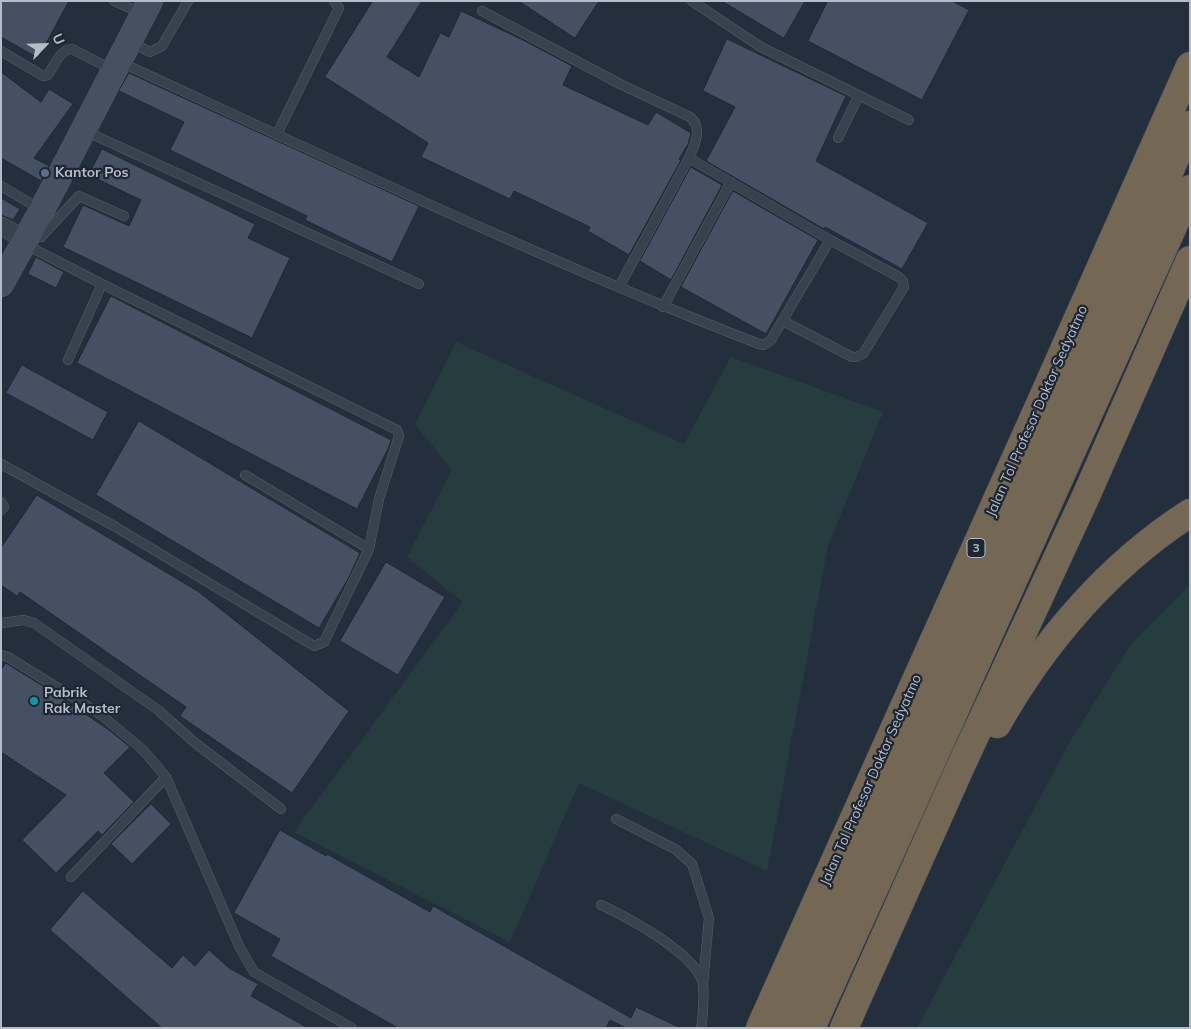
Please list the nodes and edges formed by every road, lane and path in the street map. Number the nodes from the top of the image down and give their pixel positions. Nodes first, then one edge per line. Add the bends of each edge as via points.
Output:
1 (114, 1) edge
2 (188, 1) edge
3 (334, 1) edge
4 (692, 1) edge
5 (147, 8) edge
6 (482, 11) dead end
7 (1, 51) edge
8 (121, 58) junction
9 (1190, 66) edge
10 (859, 95) junction
11 (909, 120) dead end
12 (1190, 125) edge
13 (83, 130) junction
14 (277, 134) junction
15 (838, 138) dead end
16 (689, 158) junction
17 (731, 182) junction
18 (1, 186) edge
19 (1190, 189) edge
20 (42, 210) junction
21 (124, 216) dead end
22 (1, 226) edge
23 (26, 239) junction
24 (830, 240) junction
25 (1190, 260) edge
26 (1, 284) edge
27 (102, 284) junction
28 (419, 284) dead end
29 (619, 287) junction
30 (664, 306) junction
31 (783, 321) junction
32 (68, 360) dead end
33 (1, 464) edge
34 (245, 475) dead end
35 (1, 502) edge
36 (1, 510) edge
37 (1190, 513) edge
38 (369, 549) junction
39 (1, 623) edge
40 (1, 655) edge
41 (166, 777) junction
42 (281, 809) dead end
43 (616, 819) dead end
44 (71, 877) dead end
45 (601, 905) dead end
46 (703, 984) junction
47 (352, 1028) edge
48 (702, 1028) edge
49 (760, 1028) edge
50 (788, 1028) edge
51 (811, 1028) edge
52 (844, 1028) edge
53 (850, 1028) edge

1 - 5 lane
2 - 8 lane via 162,46
3 - 14 lane via 339,8
4 - 10 lane via 761,48
5 - 8 main road
6 - 16 lane via 690,117 698,130
7 - 8 lane via 43,76 48,75 67,49 98,62
8 - 13 main road
8 - 14 lane
9 - 49 highway, Jalan Tol Profesor Doktor Sedyatmo / 3
10 - 11 lane
10 - 15 lane
12 - 50 highway, Jalan Tol Profesor Doktor Sedyatmo / 3
13 - 20 main road
13 - 28 lane
14 - 29 lane via 438,209
16 - 17 lane
16 - 29 lane
17 - 24 lane
17 - 30 lane
18 - 20 lane
19 - 51 highway
20 - 23 main road
21 - 23 lane via 80,196 41,237
22 - 23 street
23 - 26 main road
23 - 27 lane
24 - 31 lane
24 - 31 lane via 900,277 904,287 863,354 856,358
25 - 52 highway
27 - 32 lane
27 - 38 lane via 397,430 399,436 379,499
29 - 30 lane
30 - 31 lane via 764,345
33 - 38 lane via 114,526 314,646 324,642
34 - 38 lane
35 - 36 lane via 4,507
37 - 53 highway via 1147,544 1106,580 1041,654 985,746
39 - 42 lane via 24,620 34,623 158,710
40 - 41 lane via 100,714 143,750
41 - 44 lane
41 - 47 lane via 239,946 254,972
43 - 46 lane via 675,849 692,864 710,918
45 - 46 lane via 657,936 692,963
46 - 48 lane

